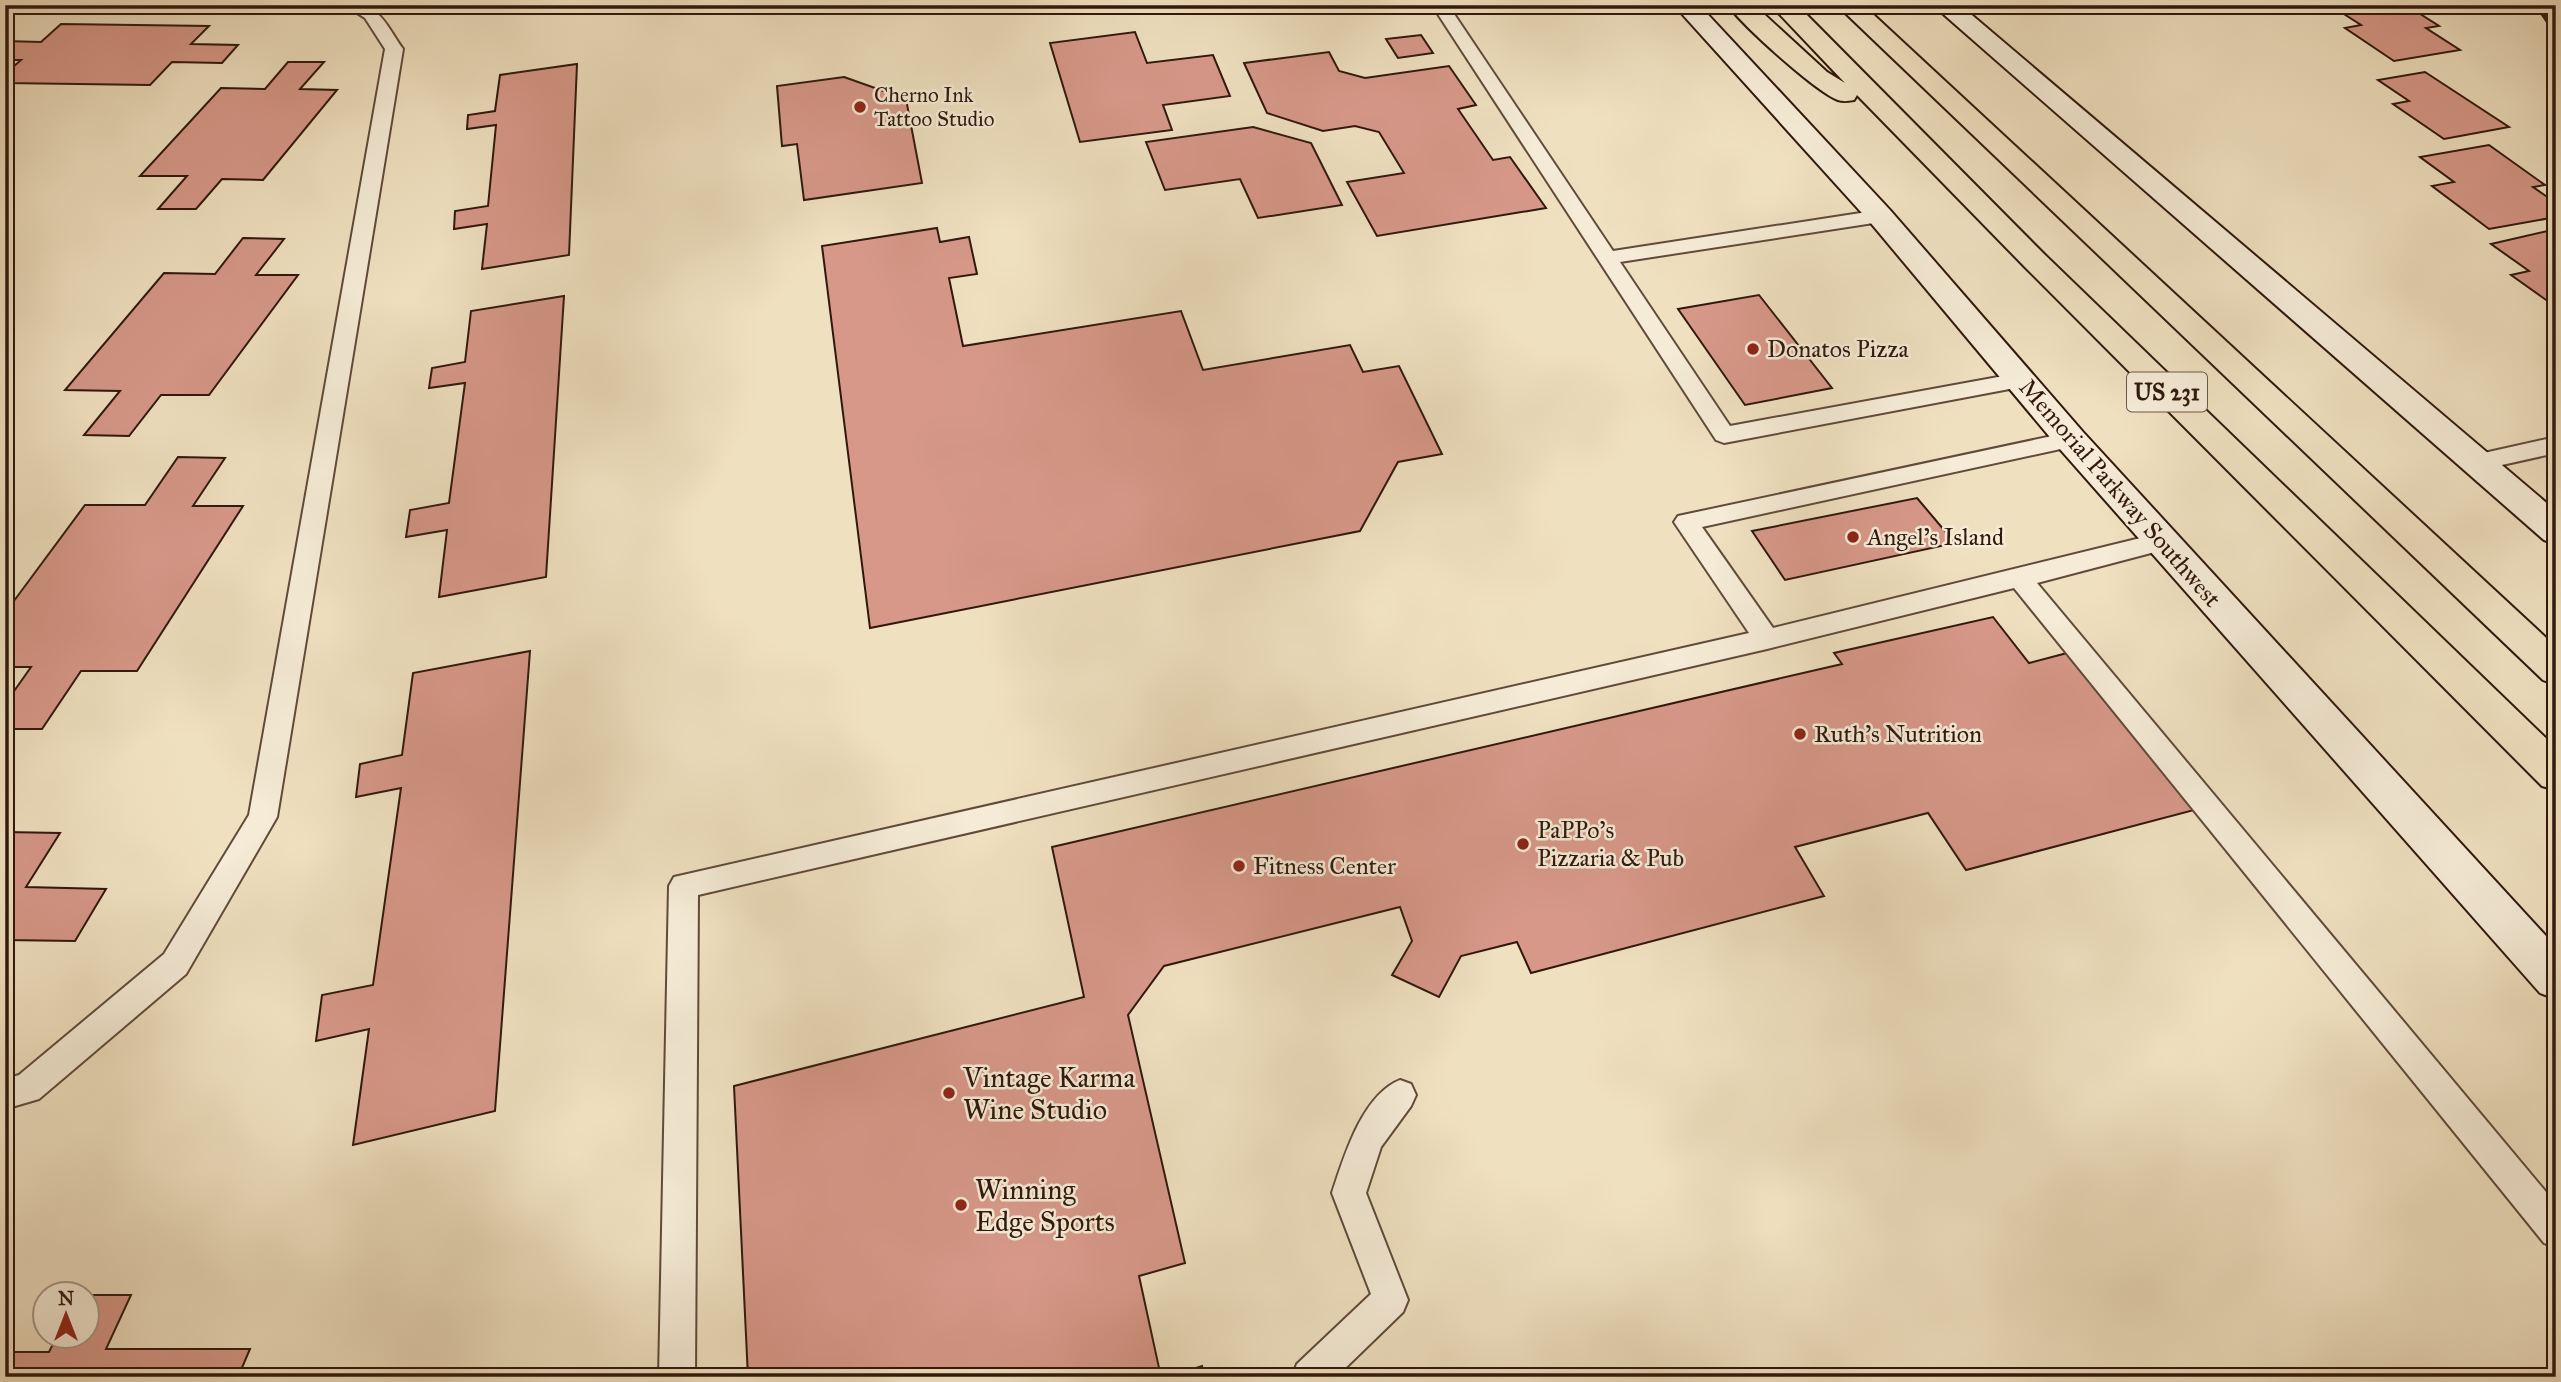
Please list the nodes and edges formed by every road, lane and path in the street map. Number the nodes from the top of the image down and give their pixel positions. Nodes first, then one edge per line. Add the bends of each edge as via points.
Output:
1 (353, 5) edge
2 (1440, 5) edge
3 (1686, 5) edge
4 (1740, 5) edge
5 (1783, 5) edge
6 (1849, 5) edge
7 (1882, 5) edge
8 (1945, 5) edge
9 (1974, 122) junction
10 (1915, 137) junction
11 (1880, 216) junction
12 (1605, 258) junction
13 (2020, 380) junction
14 (2071, 440) junction
15 (2556, 444) edge
16 (2475, 463) junction
17 (2556, 531) edge
18 (2161, 542) junction
19 (2019, 578) junction
20 (1767, 639) junction
21 (2556, 670) edge
22 (2556, 774) edge
23 (2556, 979) edge
24 (5, 1094) edge
25 (1400, 1095) dead end
26 (2556, 1231) edge
27 (677, 1377) edge
28 (1310, 1377) edge

1 - 24 lane via 372,15 394,49 263,817 176,964 28,1088
2 - 12 lane
3 - 11 main road, Memorial Parkway Southwest
4 - 10 highway via 1818,77
5 - 10 highway, US 231
6 - 9 highway, US 231
7 - 9 highway via 1941,59
8 - 16 main road
9 - 21 highway, US 231
10 - 22 highway, US 231 via 2043,270
11 - 12 lane
11 - 13 main road, Memorial Parkway Southwest
12 - 13 lane via 1724,435
13 - 14 main road, Memorial Parkway Southwest
14 - 18 main road, Memorial Parkway Southwest
14 - 20 lane via 1686,522
15 - 16 lane
16 - 17 main road
18 - 19 lane
18 - 23 main road, Memorial Parkway Southwest
19 - 20 lane
19 - 26 lane
20 - 27 lane via 684,886
25 - 28 lane via 1367,1138 1349,1193 1391,1300

